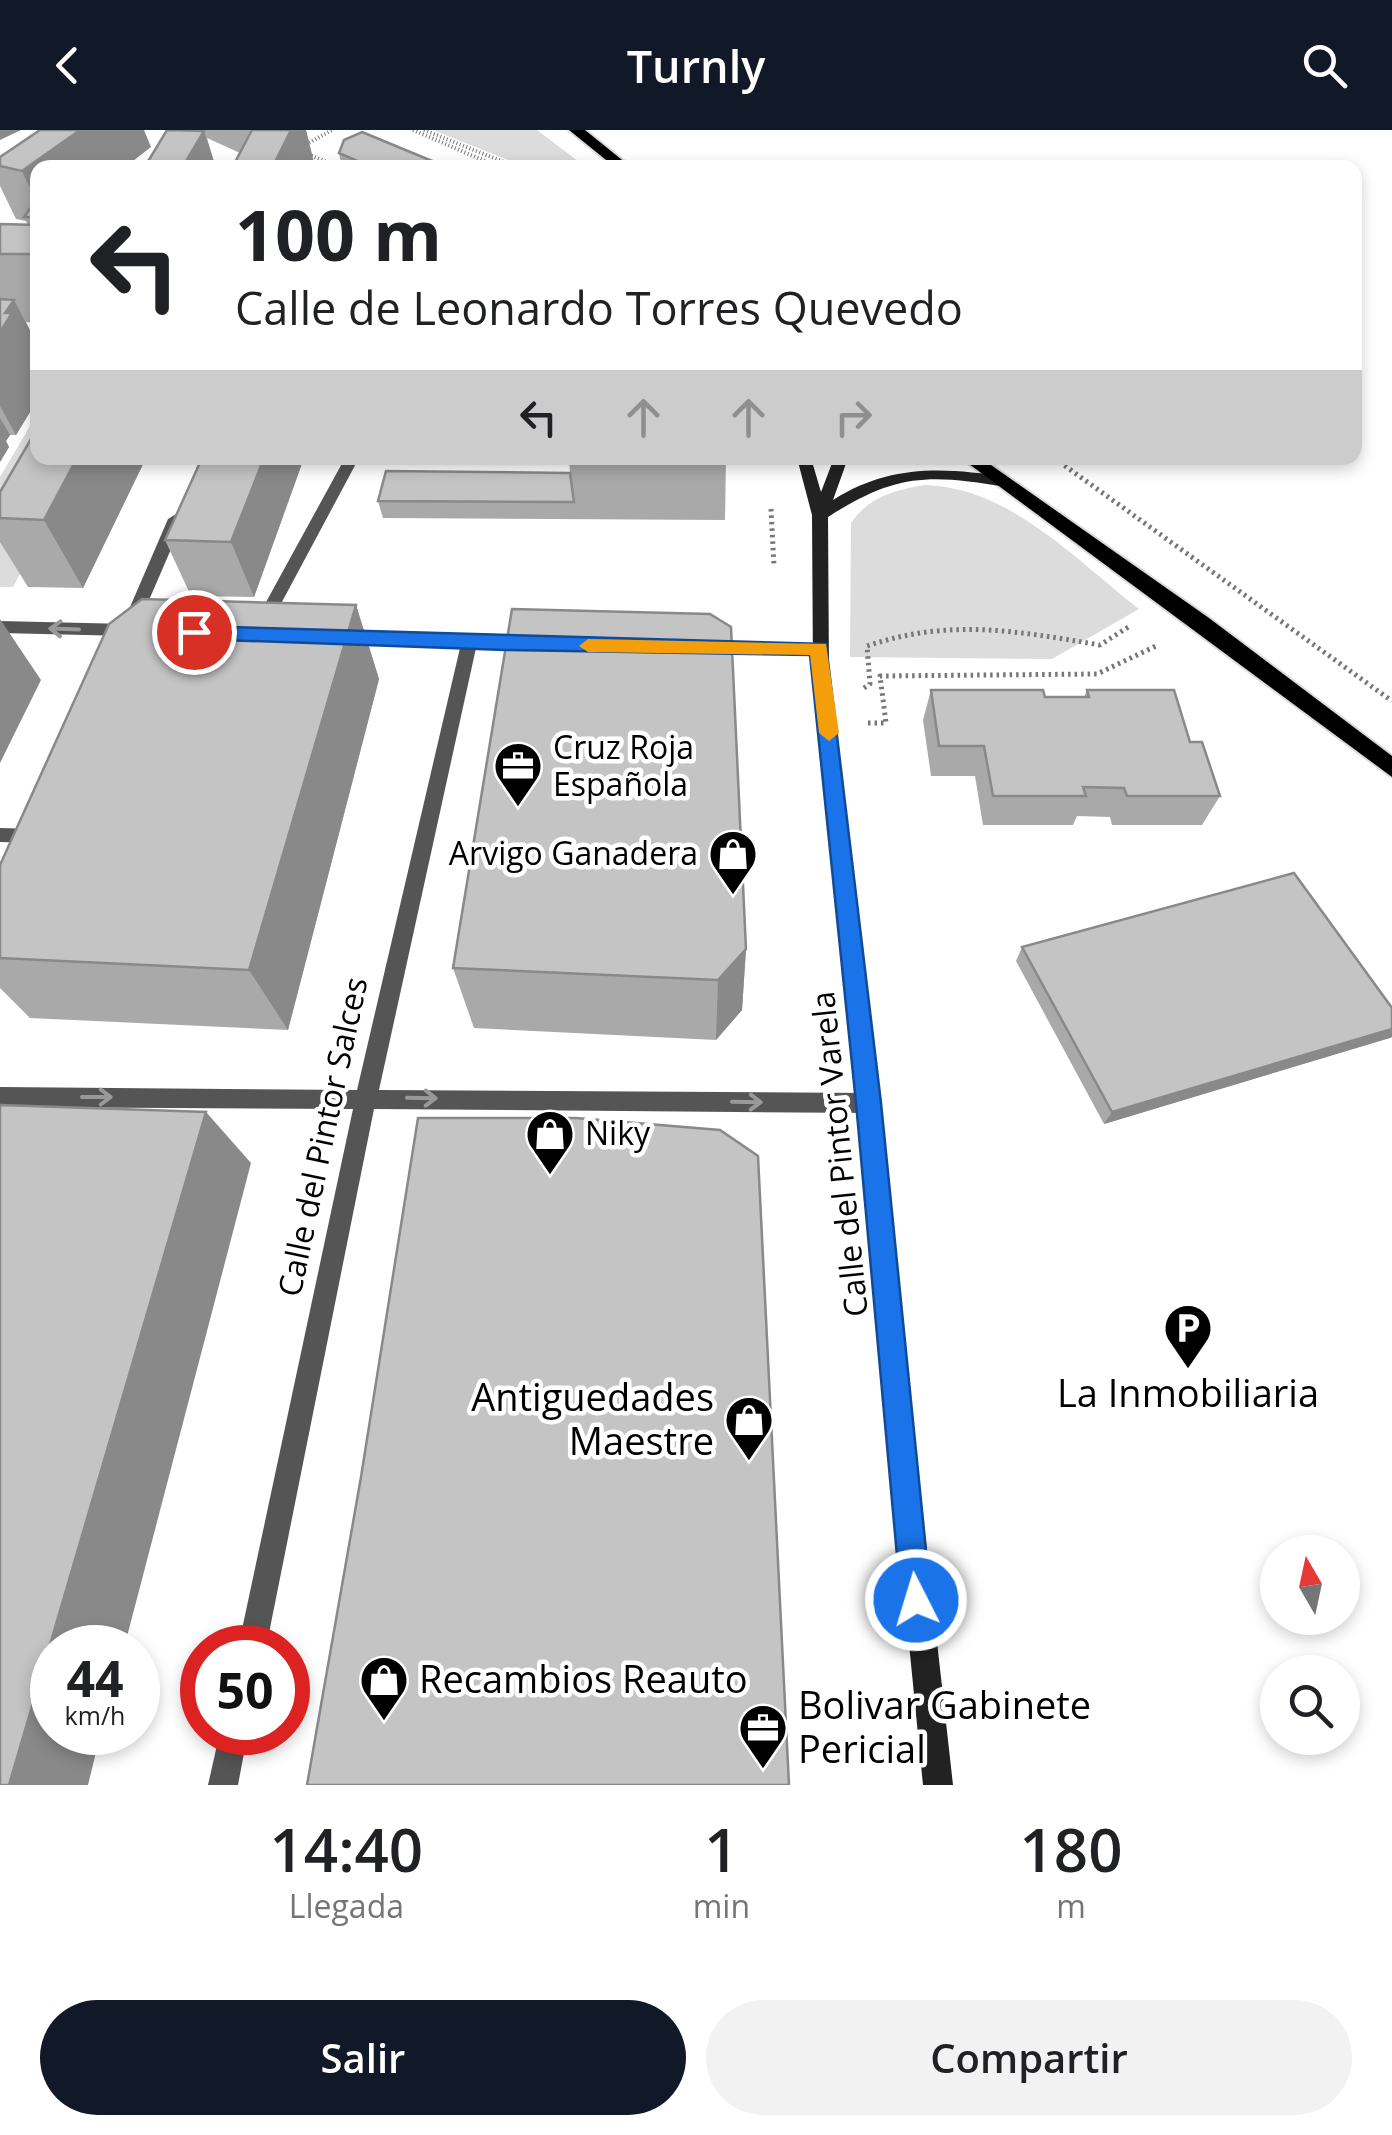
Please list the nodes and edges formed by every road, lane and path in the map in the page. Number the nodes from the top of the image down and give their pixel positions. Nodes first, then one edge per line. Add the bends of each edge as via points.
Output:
1 (332, 130) edge
2 (413, 130) edge
3 (424, 130) edge
4 (576, 130) edge
5 (322, 160) edge
6 (482, 160) edge
7 (499, 160) edge
8 (615, 160) edge
9 (349, 465) edge
10 (806, 465) edge
11 (839, 465) edge
12 (984, 465) edge
13 (1064, 465) edge
14 (1007, 482) junction
15 (771, 494) dead end
16 (180, 510) edge
17 (820, 515) junction
18 (774, 572) dead end
19 (1171, 601) junction
20 (1202, 623) junction
21 (0, 627) edge
22 (136, 630) junction
23 (238, 634) edge
24 (318, 637) edge
25 (469, 643) junction
26 (547, 645) edge
27 (120, 648) edge
28 (684, 648) edge
29 (819, 649) junction
30 (1392, 701) edge
31 (826, 710) junction
32 (1392, 768) edge
33 (0, 836) edge
34 (39, 836) edge
35 (0, 1097) edge
36 (366, 1098) junction
37 (868, 1103) junction
38 (257, 1625) edge
39 (230, 1755) edge
40 (224, 1785) edge
41 (938, 1785) edge

1 - 5 path via 296,149
2 - 6 path
3 - 7 path
4 - 8 main road
9 - 23 street via 264,635
10 - 17 main road, Calle del Pintor Varela
11 - 17 main road, Calle del Pintor Varela
12 - 14 main road
13 - 30 path
14 - 17 main road via 948,472 908,474 861,487
14 - 19 main road
15 - 18 path
16 - 22 street
17 - 29 main road, Calle del Pintor Varela
19 - 20 main road
19 - 31 path via 1100,645 977,626 907,630 867,646 870,684
20 - 31 path via 1097,674 880,676 886,723
20 - 32 main road
22 -> 21 street
22 - 27 street
24 - 25 street
25 - 26 street
25 - 36 street, Calle del Pintor Salces
28 - 29 street
29 - 31 main road, Calle del Pintor Varela
31 - 37 main road, Calle del Pintor Varela
33 - 34 street
35 -> 36 street
36 -> 37 street
36 - 38 street, Calle del Pintor Salces
37 - 41 main road, Calle del Pintor Varela
39 - 40 street

